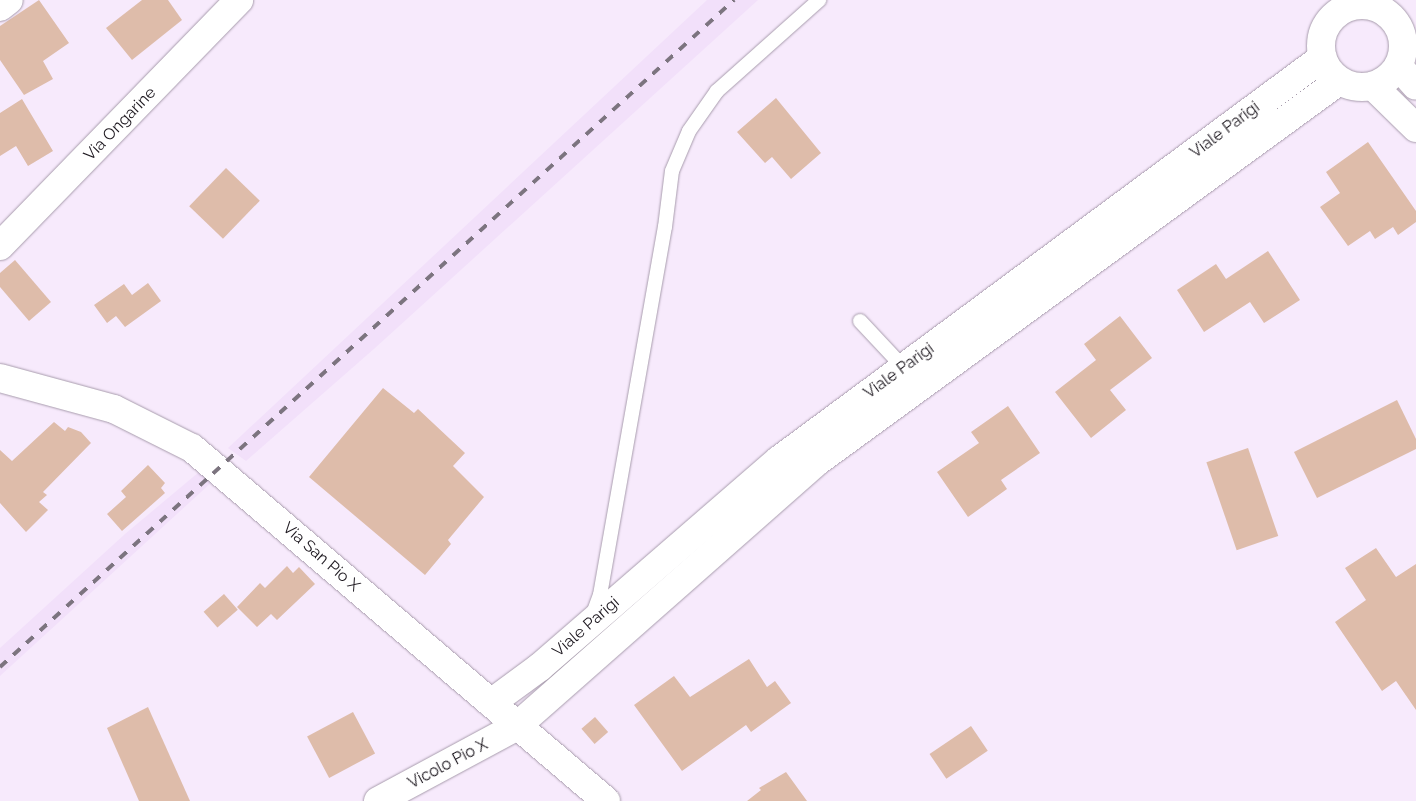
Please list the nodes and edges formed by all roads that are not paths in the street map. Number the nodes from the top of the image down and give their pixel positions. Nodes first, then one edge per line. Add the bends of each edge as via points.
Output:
1 (9, 0) edge
2 (239, 0) edge
3 (819, 0) edge
4 (0, 7) edge
5 (1322, 58) junction
6 (1407, 76) edge
7 (1338, 81) junction
8 (1373, 86) junction
9 (1416, 128) edge
10 (0, 246) edge
11 (860, 321) dead end
12 (904, 368) junction
13 (0, 378) edge
14 (590, 624) junction
15 (491, 702) junction
16 (517, 726) junction
17 (600, 799) edge
18 (378, 801) edge

1 - 4 street
2 - 10 street, Via Ongarine
3 - 14 lane via 717,91 689,131 672,171 600,595
5 - 6 street via 1322,34 1334,15 1346,8 1373,6 1395,21 1401,32
5 - 7 street
5 - 12 street, Viale Parigi
6 - 8 street
7 - 8 street via 1361,88
7 - 16 street, Viale Parigi via 814,463
8 - 9 street
11 - 12 lane
12 - 14 street, Viale Parigi via 779,460
13 - 15 street, Via San Pio X via 114,409 192,448
14 - 15 street, Viale Parigi via 540,667
15 - 16 street, Via San Pio X
16 - 17 street, Via San Pio X
16 - 18 street, Vicolo Pio X

